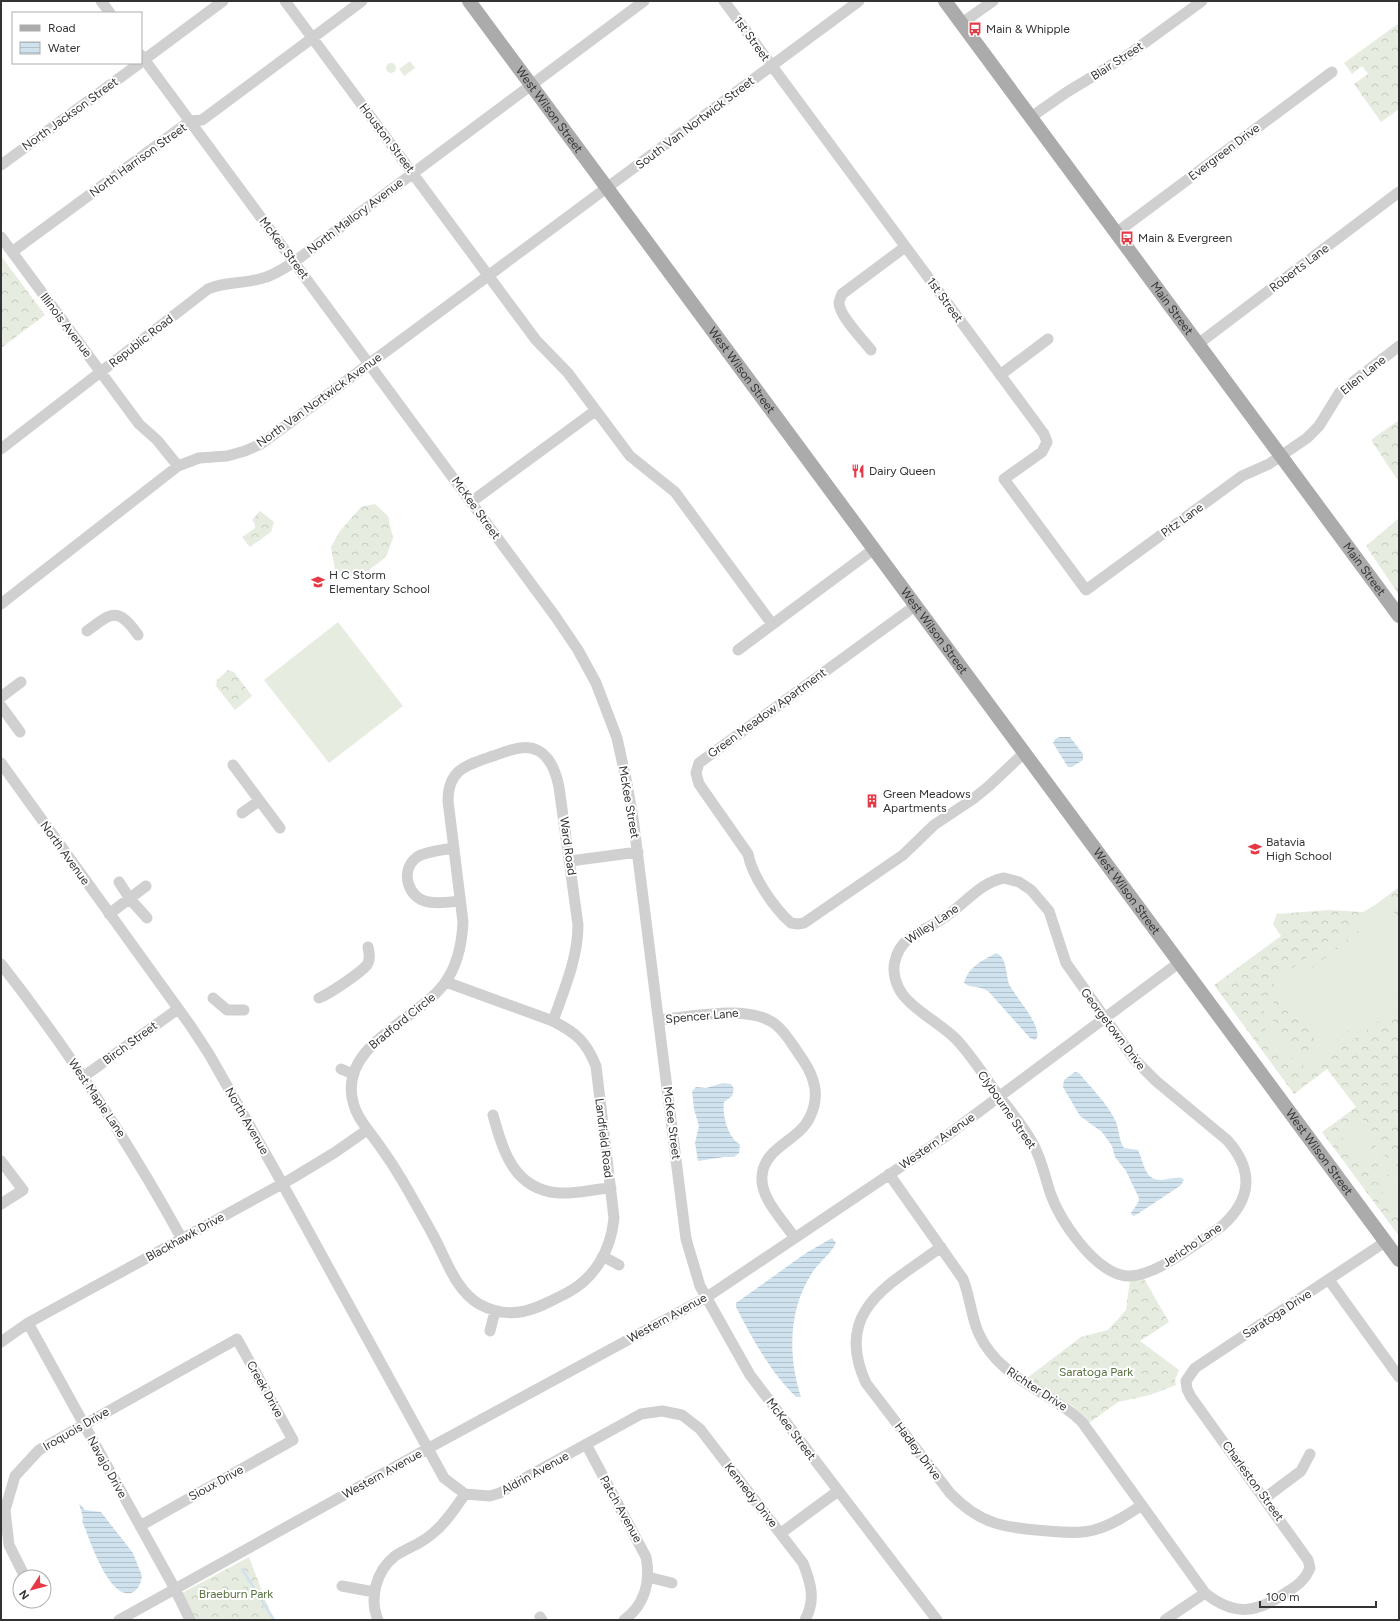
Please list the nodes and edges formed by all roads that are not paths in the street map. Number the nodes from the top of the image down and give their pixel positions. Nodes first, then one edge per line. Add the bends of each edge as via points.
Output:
1 (101, 1) edge
2 (223, 1) edge
3 (285, 1) edge
4 (362, 1) edge
5 (469, 1) edge
6 (644, 1) edge
7 (724, 1) edge
8 (860, 1) edge
9 (945, 1) edge
10 (993, 1) edge
11 (1202, 1) edge
12 (109, 12) edge
13 (962, 23) junction
14 (312, 38) junction
15 (142, 60) edge
16 (137, 64) edge
17 (772, 66) junction
18 (1332, 72) dead end
19 (531, 85) junction
20 (1031, 117) junction
21 (190, 121) junction
22 (1, 164) edge
23 (413, 173) junction
24 (608, 187) junction
25 (1399, 192) edge
26 (1116, 233) junction
27 (1, 237) edge
28 (905, 247) junction
29 (12, 252) junction
30 (294, 262) junction
31 (489, 275) junction
32 (1048, 339) dead end
33 (1198, 344) junction
34 (1399, 346) edge
35 (871, 350) dead end
36 (370, 364) junction
37 (101, 371) junction
38 (1000, 375) junction
39 (595, 411) junction
40 (1, 449) edge
41 (1281, 456) junction
42 (178, 466) junction
43 (471, 502) junction
44 (874, 550) junction
45 (1086, 590) joint
46 (1, 604) edge
47 (915, 606) junction
48 (1399, 616) edge
49 (772, 624) junction
50 (87, 631) dead end
51 (138, 634) dead end
52 (738, 650) dead end
53 (21, 682) dead end
54 (1, 697) edge
55 (1, 706) edge
56 (20, 732) dead end
57 (1024, 753) junction
58 (1, 764) edge
59 (233, 765) dead end
60 (465, 766) joint
61 (259, 800) junction
62 (242, 813) dead end
63 (280, 828) dead end
64 (454, 848) junction
65 (638, 852) junction
66 (570, 861) junction
67 (1004, 878) joint
68 (119, 882) dead end
69 (146, 886) dead end
70 (130, 899) junction
71 (460, 901) junction
72 (110, 914) junction
73 (147, 918) dead end
74 (368, 947) dead end
75 (1180, 962) junction
76 (1, 964) edge
77 (894, 970) joint
78 (446, 982) junction
79 (213, 998) dead end
80 (319, 998) dead end
81 (178, 1009) junction
82 (244, 1010) dead end
83 (1105, 1019) junction
84 (659, 1020) junction
85 (553, 1021) junction
86 (341, 1069) dead end
87 (353, 1074) junction
88 (83, 1077) junction
89 (1000, 1097) junction
90 (493, 1115) dead end
91 (367, 1130) junction
92 (1, 1161) edge
93 (889, 1174) junction
94 (282, 1184) junction
95 (611, 1188) junction
96 (1245, 1191) joint
97 (1, 1204) edge
98 (794, 1237) junction
99 (182, 1239) junction
100 (1385, 1242) junction
101 (941, 1247) junction
102 (604, 1257) junction
103 (1399, 1260) edge
104 (619, 1266) dead end
105 (1122, 1275) joint
106 (1329, 1280) junction
107 (706, 1297) junction
108 (495, 1311) junction
109 (28, 1323) junction
110 (490, 1331) dead end
111 (237, 1339) joint
112 (1, 1342) edge
113 (1399, 1377) edge
114 (1191, 1397) joint
115 (662, 1411) joint
116 (84, 1424) junction
117 (293, 1440) joint
118 (586, 1444) junction
119 (427, 1449) junction
120 (1310, 1454) dead end
121 (838, 1491) junction
122 (465, 1494) junction
123 (1265, 1498) junction
124 (1142, 1504) junction
125 (140, 1526) junction
126 (781, 1534) junction
127 (1310, 1568) joint
128 (21, 1569) edge
129 (648, 1577) junction
130 (672, 1583) dead end
131 (342, 1586) dead end
132 (175, 1589) junction
133 (374, 1592) junction
134 (1206, 1593) junction
135 (119, 1620) edge
136 (190, 1620) edge
137 (378, 1620) edge
138 (624, 1620) edge
139 (805, 1620) edge
140 (937, 1620) edge
141 (1165, 1620) edge

1 - 12 street
2 - 15 street, North Jackson Street
3 - 14 street, Houston Street
4 - 14 street, North Harrison Street
5 - 19 main road, West Wilson Street
6 - 19 street, North Mallory Avenue
7 - 17 street, 1st Street
8 - 17 street, South Van Nortwick Street
9 - 13 main road, Main Street
10 - 13 street
11 - 20 street, Blair Street via 1128,55
13 - 20 main road, Main Street
14 - 21 street, North Harrison Street via 202,120
14 - 23 street, Houston Street
15 - 21 street, McKee Street
16 - 22 street, North Jackson Street
17 - 24 street, South Van Nortwick Street
17 - 28 street, 1st Street
18 - 26 street, Evergreen Drive
19 - 23 street, North Mallory Avenue
19 - 24 main road, West Wilson Street
20 - 26 main road, Main Street
21 - 29 street, North Harrison Street
21 - 30 street, McKee Street
23 - 30 street, North Mallory Avenue
23 - 31 street, Houston Street
24 - 31 street, North Van Nortwick Avenue
24 - 44 main road, West Wilson Street
25 - 33 street, Roberts Lane
26 - 33 main road, Main Street
27 - 29 street, Illinois Avenue
28 - 35 street via 842,294 839,303 848,321
28 - 38 street, 1st Street
29 - 37 street, Illinois Avenue
30 - 36 street, McKee Street
30 - 37 street, Republic Road via 263,279 222,284 208,289
31 - 36 street, North Van Nortwick Avenue
31 - 39 street, Houston Street via 536,340 568,373
32 - 38 street
33 - 41 main road, Main Street
34 - 41 street, Ellen Lane via 1340,392 1319,426
36 - 42 street, North Van Nortwick Avenue via 261,444 245,451 226,456 199,458
36 - 43 street, McKee Street
37 - 40 street, Republic Road
37 - 42 street, Illinois Avenue via 139,424 167,451
38 - 45 street, 1st Street via 1044,434 1047,442 1042,452 1004,479
39 - 43 street
39 - 49 street, Houston Street via 630,456 675,492
41 - 45 street, Pitz Lane via 1242,476
41 - 48 main road, Main Street
42 - 46 street, North Van Nortwick Avenue
43 - 65 street, McKee Street via 556,616 596,683 617,738
44 - 47 main road, West Wilson Street
44 - 49 street
47 - 57 main road, West Wilson Street
47 - 57 street, Green Meadow Apartment via 699,763 696,773 699,784 748,854 752,868 766,892 791,923 804,922 903,855 934,825 973,799
49 - 52 street
50 - 51 street via 111,615 123,617
53 - 54 street
55 - 56 street
57 - 75 main road, West Wilson Street
58 - 72 street, North Avenue
59 - 61 street
60 - 64 street, Bradford Circle via 452,778 448,792
60 - 66 street, Ward Road via 522,747 545,756 552,763 560,787
61 - 62 street
61 - 63 street
64 - 71 street, Bradford Circle
64 - 71 street via 418,857 411,864 407,874 409,888 417,897 428,902
65 - 66 street
65 - 84 street, McKee Street
66 - 85 street, Ward Road via 578,937 572,966
67 - 77 street, Willey Lane via 992,880 943,919 906,940 897,954
67 - 83 street, Georgetown Drive via 1019,882 1031,890 1049,911 1066,963
68 - 70 street
69 - 70 street
70 - 72 street
70 - 73 street
71 - 78 street, Bradford Circle via 463,922 460,946
72 - 81 street, North Avenue
74 - 80 street via 370,956 367,965 328,995
75 - 83 street, Western Avenue
75 - 100 main road, West Wilson Street
76 - 88 street, West Maple Lane
77 - 89 street, Clybourne Street via 903,995 956,1040
78 - 85 street, Landfield Road
78 - 87 street, Bradford Circle via 425,1004 365,1052
79 - 82 street via 227,1010
81 - 88 street, Birch Street
81 - 94 street, North Avenue via 209,1054
83 - 89 street, Western Avenue
83 - 96 street, Georgetown Drive via 1144,1070 1237,1151 1244,1165
84 - 98 street, Spencer Lane via 738,1013 756,1015 780,1028 807,1066 816,1098 810,1117 800,1131 770,1155 765,1162 762,1177 767,1197
84 - 107 street, McKee Street via 686,1239 700,1286
85 - 95 street, Landfield Road via 583,1040 596,1066
86 - 87 street
87 - 91 street, Bradford Circle via 351,1085 354,1106
88 - 99 street, West Maple Lane via 126,1141
89 - 93 street, Western Avenue
89 - 105 street, Clybourne Street via 1033,1144 1051,1196 1064,1221 1099,1264
90 - 95 street via 509,1164 526,1181 546,1191 558,1193
91 - 94 street, Blackhawk Drive
91 - 108 street, Bradford Circle via 402,1180 462,1288 478,1304
92 - 97 street via 23,1190
93 - 98 street, Western Avenue
93 - 101 street, Richter Drive
94 - 99 street, Blackhawk Drive
94 - 119 street, North Avenue
95 - 102 street, Landfield Road via 614,1218
96 - 105 street, Jericho Lane via 1237,1210 1222,1226 1157,1269 1135,1276
98 - 107 street, Western Avenue
99 - 109 street, Blackhawk Drive
100 - 103 main road, West Wilson Street
100 - 106 street, Saratoga Drive
101 - 124 street, Richter Drive via 963,1278 969,1292 978,1332 992,1356 1009,1372 1082,1422
101 - 124 street, Hadley Drive via 877,1295 867,1307 856,1335 856,1352 859,1369 866,1383 950,1493 974,1515 1000,1526 1066,1533 1092,1531 1107,1526
102 - 104 street
102 - 108 street, Landfield Road via 592,1274 570,1292 537,1308 514,1314
106 - 113 street
106 - 114 street, Saratoga Drive via 1196,1368 1186,1381
107 - 119 street, Western Avenue
107 - 121 street, McKee Street via 750,1375
108 - 110 street
109 - 112 street, Blackhawk Drive
109 - 116 street, Navajo Drive
111 - 116 street, Iroquois Drive
111 - 117 street, Creek Drive
114 - 123 street, Charleston Street
115 - 118 street, Aldrin Avenue via 641,1414
115 - 126 street, Kennedy Drive via 682,1416 700,1429
116 - 125 street, Navajo Drive
116 - 128 street, Iroquois Drive via 39,1450 15,1476 5,1510 9,1545
117 - 125 street, Sioux Drive
118 - 122 street, Aldrin Avenue via 500,1493 479,1496
118 - 129 street, Patch Avenue via 642,1546
119 - 122 street, North Avenue via 444,1478
119 - 132 street, Western Avenue
120 - 123 street via 1301,1471
121 - 126 street
121 - 140 street, McKee Street
122 - 133 street via 433,1534 387,1564 379,1576
123 - 127 street, Charleston Street via 1304,1553
124 - 134 street, Richter Drive
125 - 132 street, Navajo Drive
126 - 139 street, Kennedy Drive via 803,1563 811,1584 812,1602
127 - 134 street, Richter Drive via 1302,1582 1268,1604 1257,1608 1230,1608
129 - 130 street
129 - 138 street via 636,1610
131 - 133 street
132 - 135 street, Western Avenue
132 - 136 street, Navajo Drive
133 - 137 street
134 - 141 street

